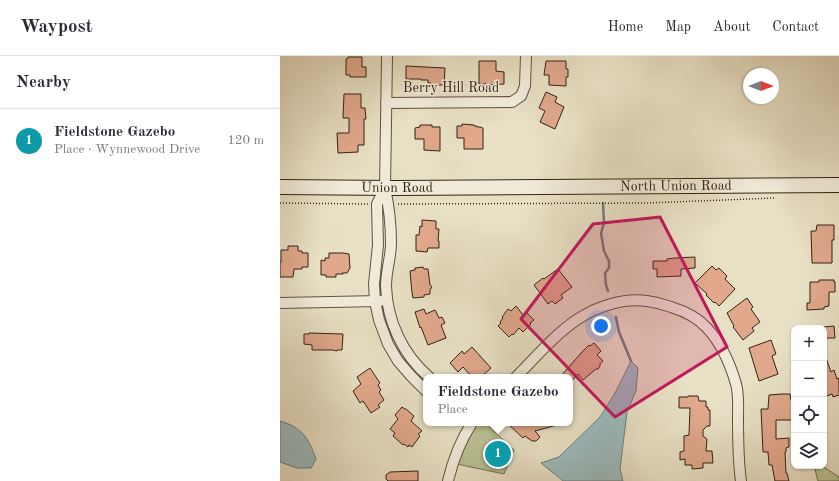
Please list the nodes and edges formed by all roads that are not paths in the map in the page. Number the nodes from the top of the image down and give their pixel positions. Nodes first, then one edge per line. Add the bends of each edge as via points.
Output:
1 (387, 56) edge
2 (526, 56) edge
3 (386, 103) junction
4 (839, 185) edge
5 (280, 187) edge
6 (514, 187) joint
7 (385, 188) junction
8 (387, 300) junction
9 (375, 301) junction
10 (280, 303) edge
11 (426, 374) edge
12 (519, 374) edge
13 (423, 388) edge
14 (469, 426) edge
15 (448, 481) edge
16 (741, 481) edge

1 - 3 street
2 - 3 street, Berry Hill Road via 525,86 520,96 512,102
3 - 7 street
4 - 6 main road, North Union Road
5 - 7 main road, Union Road
6 - 7 main road, Union Road
7 - 8 street via 391,244 386,285
7 - 9 street via 377,204
8 - 9 street
8 - 11 street via 400,340
9 - 10 street
9 - 13 street via 388,344 398,361
12 - 16 street via 564,329 579,318 613,303 647,301 693,316 706,327 724,352 731,367 738,405 738,463
14 - 15 street via 452,463

